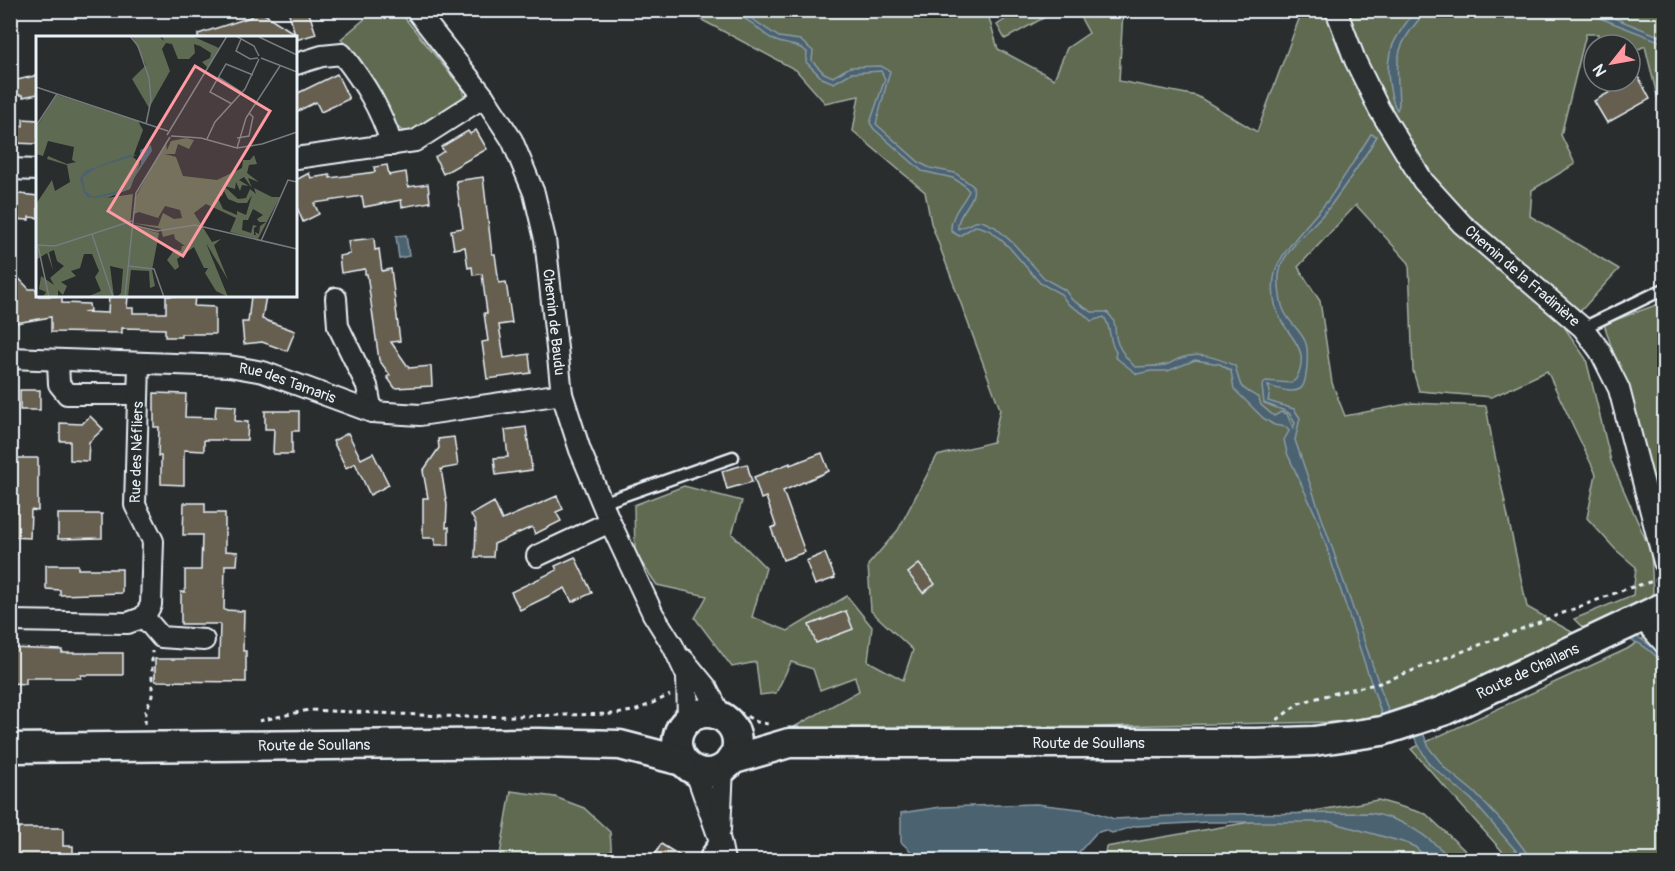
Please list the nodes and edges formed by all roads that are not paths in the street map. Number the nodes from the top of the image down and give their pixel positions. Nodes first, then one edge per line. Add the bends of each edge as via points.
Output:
1 (416, 10) edge
2 (1336, 10) edge
3 (297, 64) edge
4 (484, 97) junction
5 (392, 145) junction
6 (297, 158) edge
7 (10, 169) edge
8 (36, 170) edge
9 (1665, 289) edge
10 (336, 298) dead end
11 (1583, 328) junction
12 (10, 358) edge
13 (58, 361) junction
14 (139, 364) junction
15 (137, 394) junction
16 (562, 394) junction
17 (372, 412) junction
18 (733, 457) dead end
19 (602, 503) junction
20 (610, 522) junction
21 (537, 556) dead end
22 (1665, 562) edge
23 (1654, 612) edge
24 (144, 617) junction
25 (10, 621) edge
26 (204, 640) dead end
27 (1665, 643) edge
28 (673, 646) junction
29 (686, 713) junction
30 (726, 721) junction
31 (1387, 729) joint
32 (789, 743) junction
33 (620, 745) junction
34 (10, 748) edge
35 (708, 765) junction
36 (721, 846) edge
37 (705, 861) edge

1 - 4 street, Chemin de Baudu
2 - 11 street, Chemin de la Fradinière via 1354,60 1423,182 1462,224
3 - 5 street via 342,54 365,84
4 - 5 street via 415,141
4 - 16 street, Chemin de Baudu via 512,140 534,193 545,239
5 - 6 street
7 - 8 street
9 - 11 lane
10 - 17 street via 338,326 367,386
11 - 22 street, Chemin de la Fradinière via 1619,389
12 - 13 street, Rue des Tamaris
13 - 14 street, Rue des Tamaris
13 - 15 street via 59,384 67,394
14 - 15 street, Rue des Néfliers
14 - 17 street, Rue des Tamaris via 230,366 263,372
15 - 24 street, Rue des Néfliers via 135,505 153,541 150,605
16 - 17 street, Rue des Tamaris via 420,415
16 - 19 street, Chemin de Baudu
18 - 19 lane
19 - 20 street, Chemin de Baudu
20 - 21 street
20 - 28 street, Chemin de Baudu via 653,614
23 - 27 street via 1648,625
23 - 31 main road, Route de Challans via 1443,711
24 - 25 street via 128,623
24 - 26 street via 161,637
28 - 29 street, Chemin de Baudu via 687,676
28 - 30 street, Chemin de Baudu via 707,688
29 - 30 main road
29 - 33 main road, Route de Soullans
29 - 35 main road via 678,752
30 - 32 main road, Route de Soullans
30 - 35 main road via 736,749
31 - 32 main road, Route de Soullans via 1314,741
32 - 35 main road, Route de Soullans
33 - 34 main road, Route de Soullans
33 - 35 main road, Route de Soullans
35 - 36 street
35 - 36 street
36 - 37 lane via 707,853

